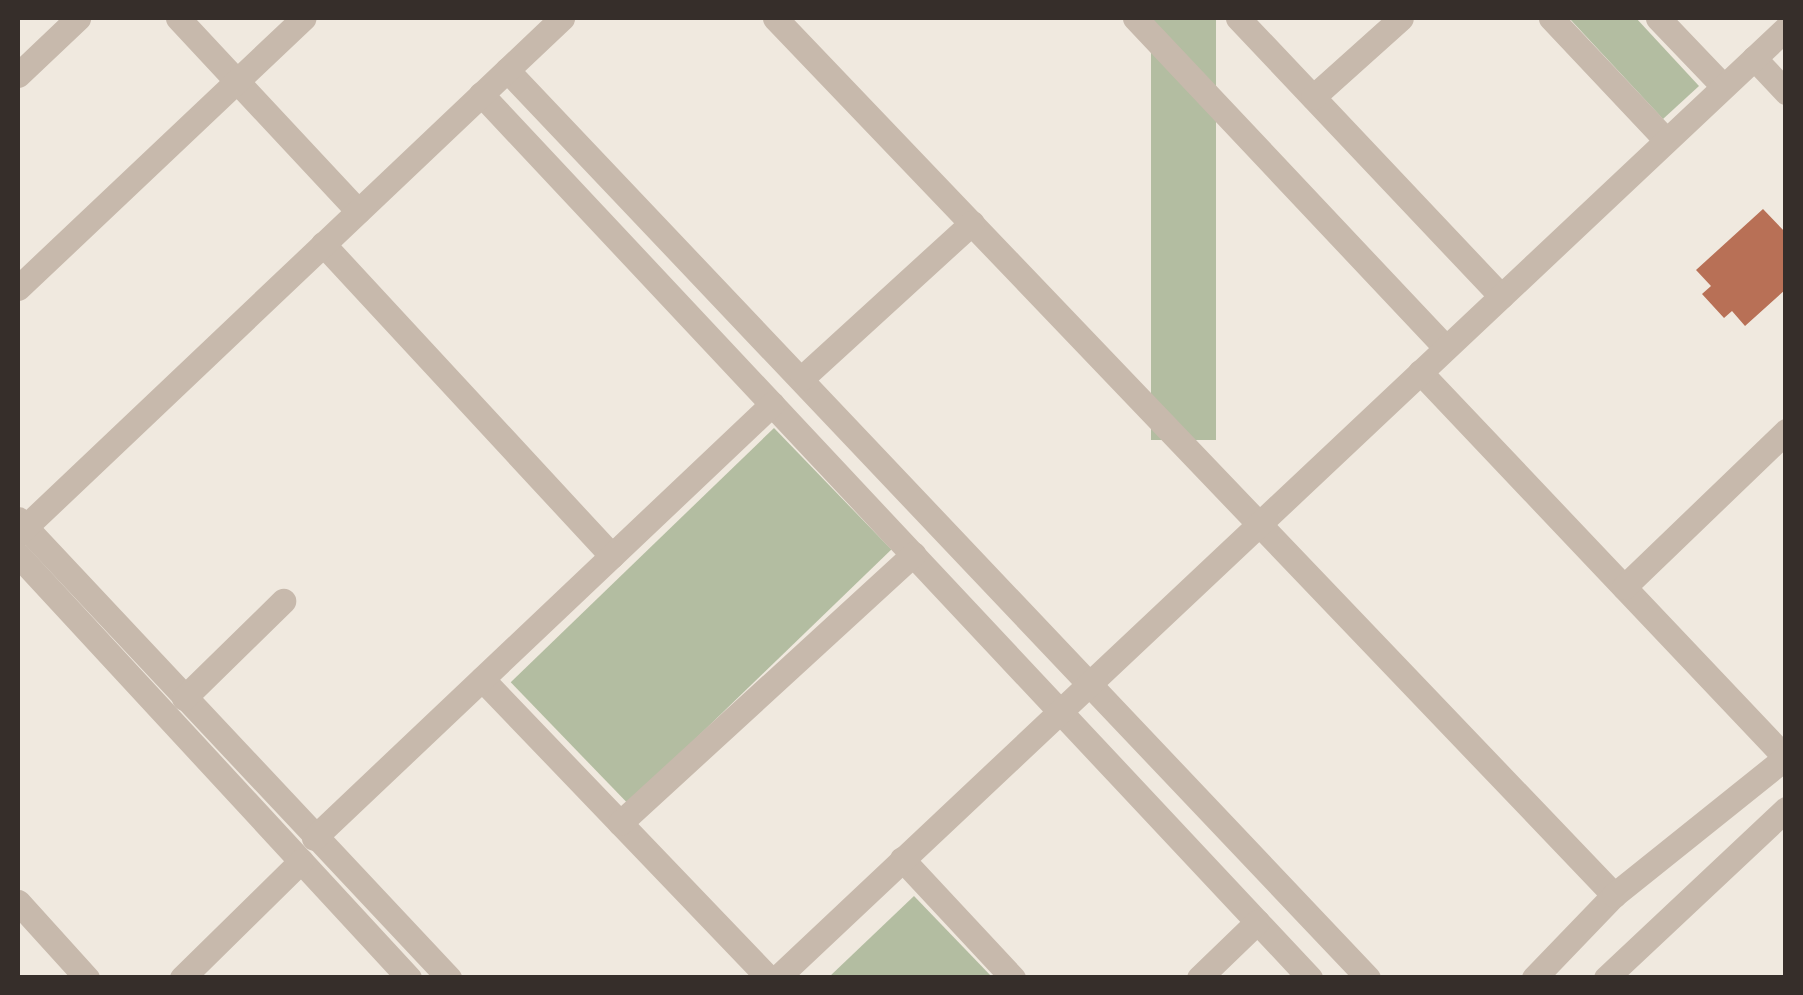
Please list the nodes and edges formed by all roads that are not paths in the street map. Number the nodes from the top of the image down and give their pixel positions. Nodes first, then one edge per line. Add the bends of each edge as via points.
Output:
1 (78, 18) edge
2 (178, 18) edge
3 (304, 18) edge
4 (562, 18) edge
5 (775, 18) edge
6 (1136, 18) edge
7 (1238, 18) edge
8 (1400, 18) edge
9 (1551, 18) edge
10 (1658, 18) edge
11 (1786, 28) edge
12 (1754, 58) junction
13 (507, 70) junction
14 (18, 75) edge
15 (236, 81) junction
16 (1723, 86) junction
17 (1786, 92) edge
18 (480, 94) junction
19 (1313, 97) junction
20 (1666, 140) junction
21 (358, 211) junction
22 (972, 223) junction
23 (323, 244) junction
24 (18, 288) edge
25 (1501, 296) junction
26 (1446, 348) junction
27 (1420, 372) junction
28 (802, 378) junction
29 (772, 404) junction
30 (1786, 432) edge
31 (1259, 524) junction
32 (20, 527) edge
33 (914, 554) junction
34 (18, 555) edge
35 (612, 556) junction
36 (1624, 587) junction
37 (284, 601) dead end
38 (482, 679) junction
39 (1092, 681) junction
40 (184, 698) junction
41 (1061, 710) junction
42 (1785, 757) edge
43 (1786, 809) edge
44 (620, 822) junction
45 (314, 838) junction
46 (902, 860) junction
47 (301, 861) junction
48 (1614, 894) junction
49 (18, 902) edge
50 (1257, 922) junction
51 (87, 978) edge
52 (182, 978) edge
53 (409, 978) edge
54 (448, 978) edge
55 (769, 978) edge
56 (777, 978) edge
57 (1014, 978) edge
58 (1199, 978) edge
59 (1310, 978) edge
60 (1368, 978) edge
61 (1534, 978) edge
62 (1606, 978) edge

1 - 14 street
2 - 15 street
3 - 15 street
4 - 13 street
5 - 22 street
6 - 26 street
7 - 19 street
8 - 19 street
9 - 20 street
10 - 16 street
11 - 12 street
12 - 16 street
12 - 17 street
13 - 18 street
13 - 28 street
15 - 21 street
15 - 24 street
16 - 20 street
18 - 21 street
18 - 29 street
19 - 25 street
20 - 25 street
21 - 23 street
22 - 28 street
22 - 31 street
23 - 32 street
23 - 35 street
25 - 26 street
26 - 27 street
27 - 31 street
27 - 36 street
28 - 39 street
29 - 33 street
29 - 35 street
30 - 36 street
31 - 39 street
31 - 48 street
32 - 40 street
33 - 41 street
33 - 44 street
34 - 47 street
35 - 38 street
36 - 42 street
37 - 40 street
38 - 44 street
38 - 45 street
39 - 41 street
39 - 60 street
40 - 45 street
41 - 46 street
41 - 50 street
42 - 48 street
43 - 62 street
44 - 55 street
45 - 54 street
46 - 56 street
46 - 57 street
47 - 52 street
47 - 53 street
48 - 61 street
49 - 51 street
50 - 58 street
50 - 59 street

